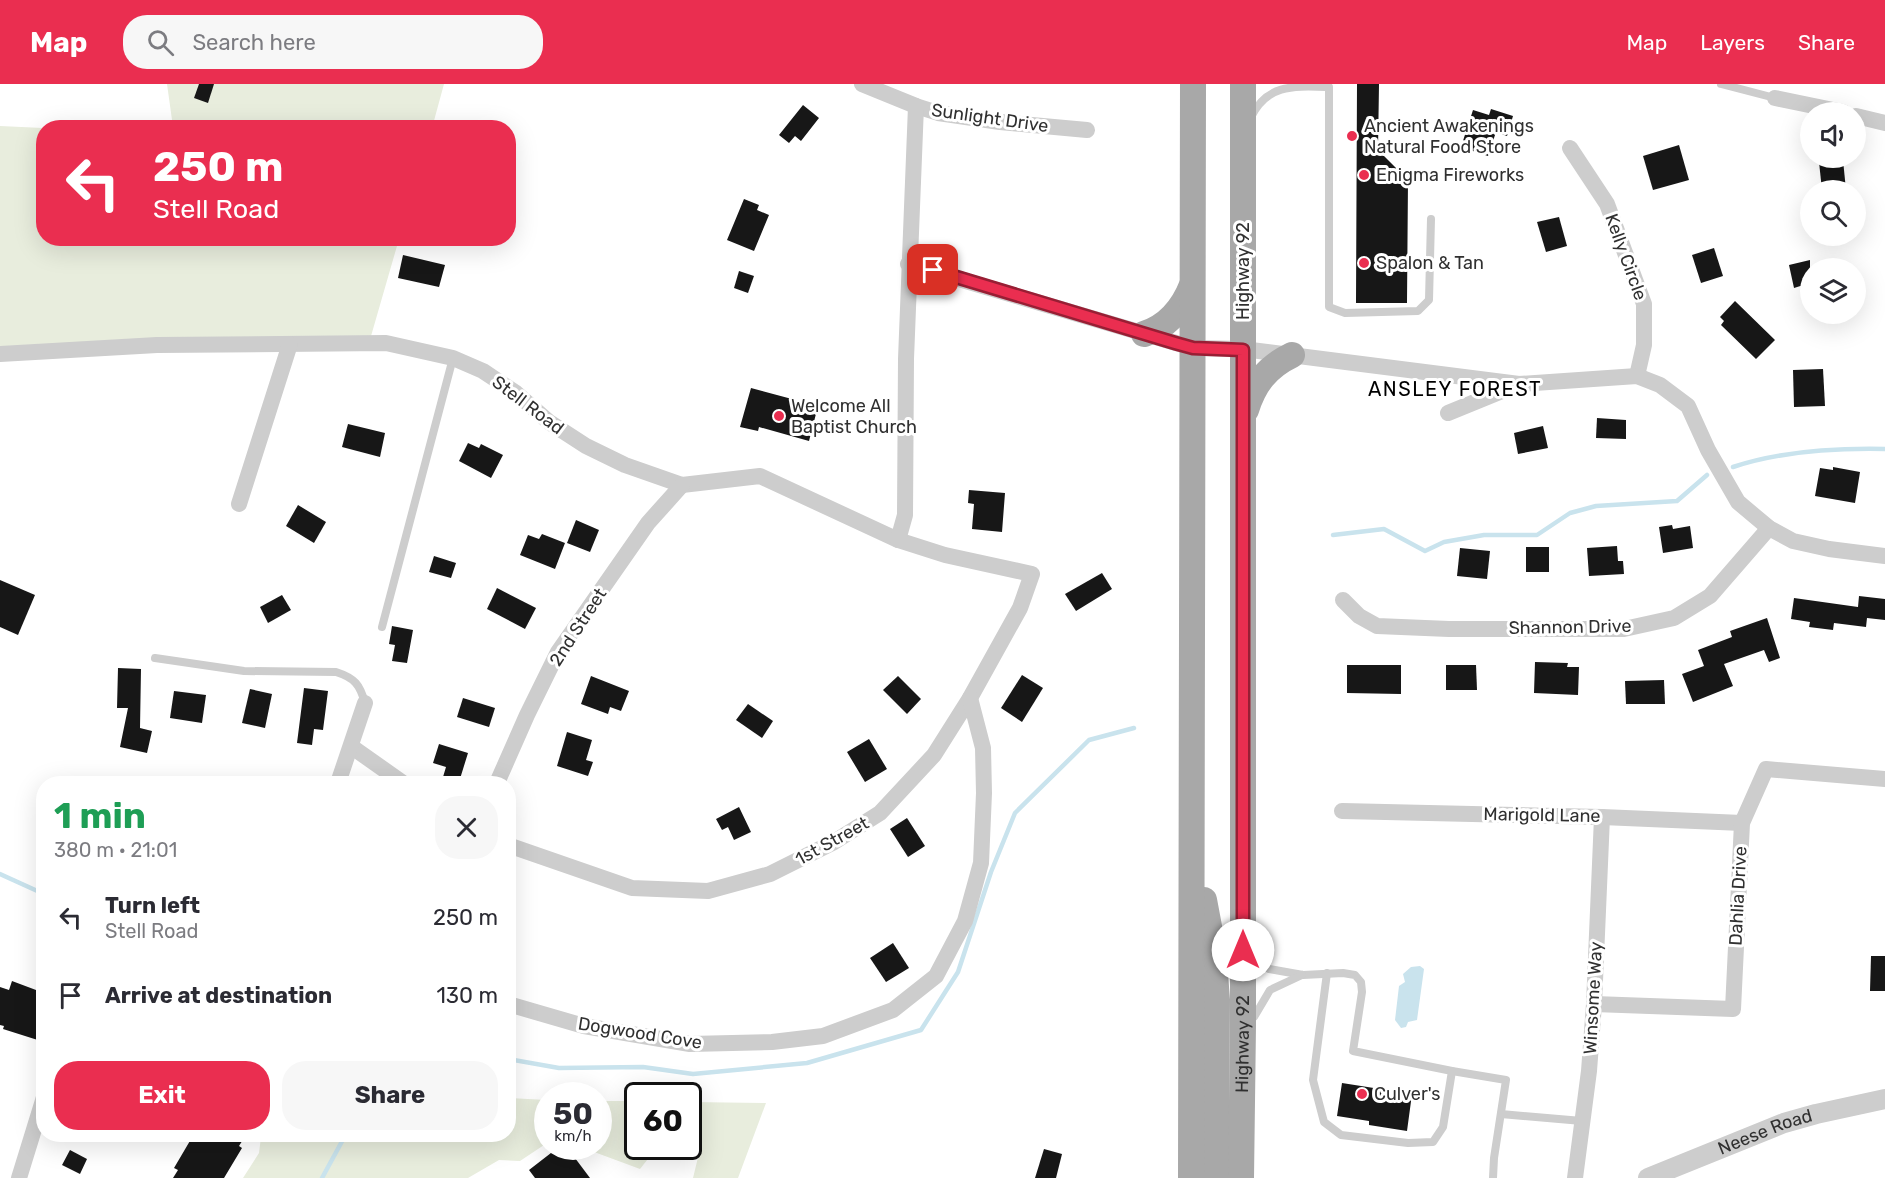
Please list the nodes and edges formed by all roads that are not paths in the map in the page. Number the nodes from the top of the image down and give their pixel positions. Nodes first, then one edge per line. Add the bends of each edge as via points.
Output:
1 (862, 84) edge
2 (1193, 84) edge
3 (1244, 84) edge
4 (1721, 84) edge
5 (1279, 85) edge
6 (1775, 98) joint
7 (1800, 103) edge
8 (916, 106) junction
9 (1866, 118) edge
10 (1885, 123) edge
11 (1087, 130) dead end
12 (1244, 140) junction
13 (1570, 147) dead end
14 (1431, 219) dead end
15 (908, 264) junction
16 (1193, 282) junction
17 (1144, 334) junction
18 (290, 344) junction
19 (1193, 348) junction
20 (1243, 350) junction
21 (0, 354) edge
22 (1292, 356) junction
23 (453, 358) junction
24 (1637, 376) junction
25 (1519, 384) junction
26 (1448, 413) dead end
27 (1243, 422) junction
28 (682, 485) junction
29 (239, 504) dead end
30 (1770, 528) junction
31 (898, 540) junction
32 (1885, 556) edge
33 (1032, 574) joint
34 (1342, 600) dead end
35 (382, 627) dead end
36 (154, 658) dead end
37 (970, 698) junction
38 (365, 703) joint
39 (352, 747) junction
40 (341, 776) edge
41 (393, 776) edge
42 (500, 776) edge
43 (1885, 779) edge
44 (1342, 811) dead end
45 (1602, 817) junction
46 (1742, 823) junction
47 (516, 848) edge
48 (1193, 863) junction
49 (1243, 950) junction
50 (1327, 973) junction
51 (1303, 975) junction
52 (1594, 1004) junction
53 (516, 1006) edge
54 (1243, 1025) junction
55 (1452, 1071) junction
56 (1885, 1099) edge
57 (1501, 1113) junction
58 (1582, 1121) junction
59 (36, 1123) edge
60 (1243, 1174) edge
61 (19, 1178) edge
62 (1191, 1178) edge
63 (1216, 1178) edge
64 (1493, 1178) edge
65 (1575, 1178) edge
66 (1648, 1178) edge

1 - 8 street, Sunlight Drive
2 - 16 main road
3 - 12 main road, Highway 92
4 - 6 lane
5 - 12 lane via 1257,104
5 - 14 lane via 1329,87 1329,307 1345,313 1418,311 1430,300
6 - 7 street
8 - 11 street, Sunlight Drive via 1000,122
8 - 15 street
9 - 10 street
12 - 20 main road, Highway 92
13 - 24 street, Kelly Circle via 1607,204 1644,304 1644,345
15 - 17 street
15 - 31 street via 905,515
16 - 17 main road via 1175,316
16 - 19 main road
17 - 19 street
18 - 21 street, Stell Road via 135,345
18 - 23 street, Stell Road via 386,343
18 - 29 street
19 - 20 street
19 - 48 main road
20 - 22 street
20 - 27 main road, Highway 92
22 - 25 street
22 - 27 main road via 1275,365 1257,383
23 - 28 street, Stell Road via 483,371 586,446
23 - 35 lane
24 - 25 street
24 - 30 street via 1660,385 1688,406 1738,502
25 - 26 street
27 - 49 main road, Highway 92
28 - 31 street, Stell Road via 760,476
28 - 42 street, 2nd Street via 648,524 558,652
30 - 32 street via 1793,541
30 - 34 street, Shannon Drive via 1710,596 1674,618 1624,629 1377,626
31 - 33 street, Stell Road
33 - 37 street, 1st Street via 1020,608
36 - 38 lane via 244,671 336,672 350,676 360,686
37 - 47 street, 1st Street via 934,755 880,813 834,842 770,874 708,891 632,888
37 - 53 street, Dogwood Cove via 983,748 981,863 964,921 936,976 893,1010 823,1036 690,1044 584,1026
38 - 39 street
39 - 40 street
39 - 41 street
43 - 46 street, Dahlia Drive via 1766,769
44 - 45 street, Marigold Lane
45 - 46 street, Marigold Lane
45 - 52 street, Winsome Way
46 - 52 street, Dahlia Drive via 1733,1009
48 - 62 main road
48 - 63 main road via 1209,919 1215,973
49 - 51 lane via 1269,969
49 - 54 main road, Highway 92
50 - 51 lane
50 - 55 lane via 1355,975 1361,982 1353,1052
50 - 55 lane via 1312,1080 1324,1122 1341,1135 1433,1142 1443,1127
51 - 54 lane via 1270,990 1254,1017
52 - 58 street, Winsome Way
54 - 60 main road, Highway 92
55 - 57 lane via 1506,1080
56 - 66 street, Neese Road via 1816,1114 1747,1137
57 - 58 lane
57 - 64 lane
58 - 65 street, Winsome Way
59 - 61 street

